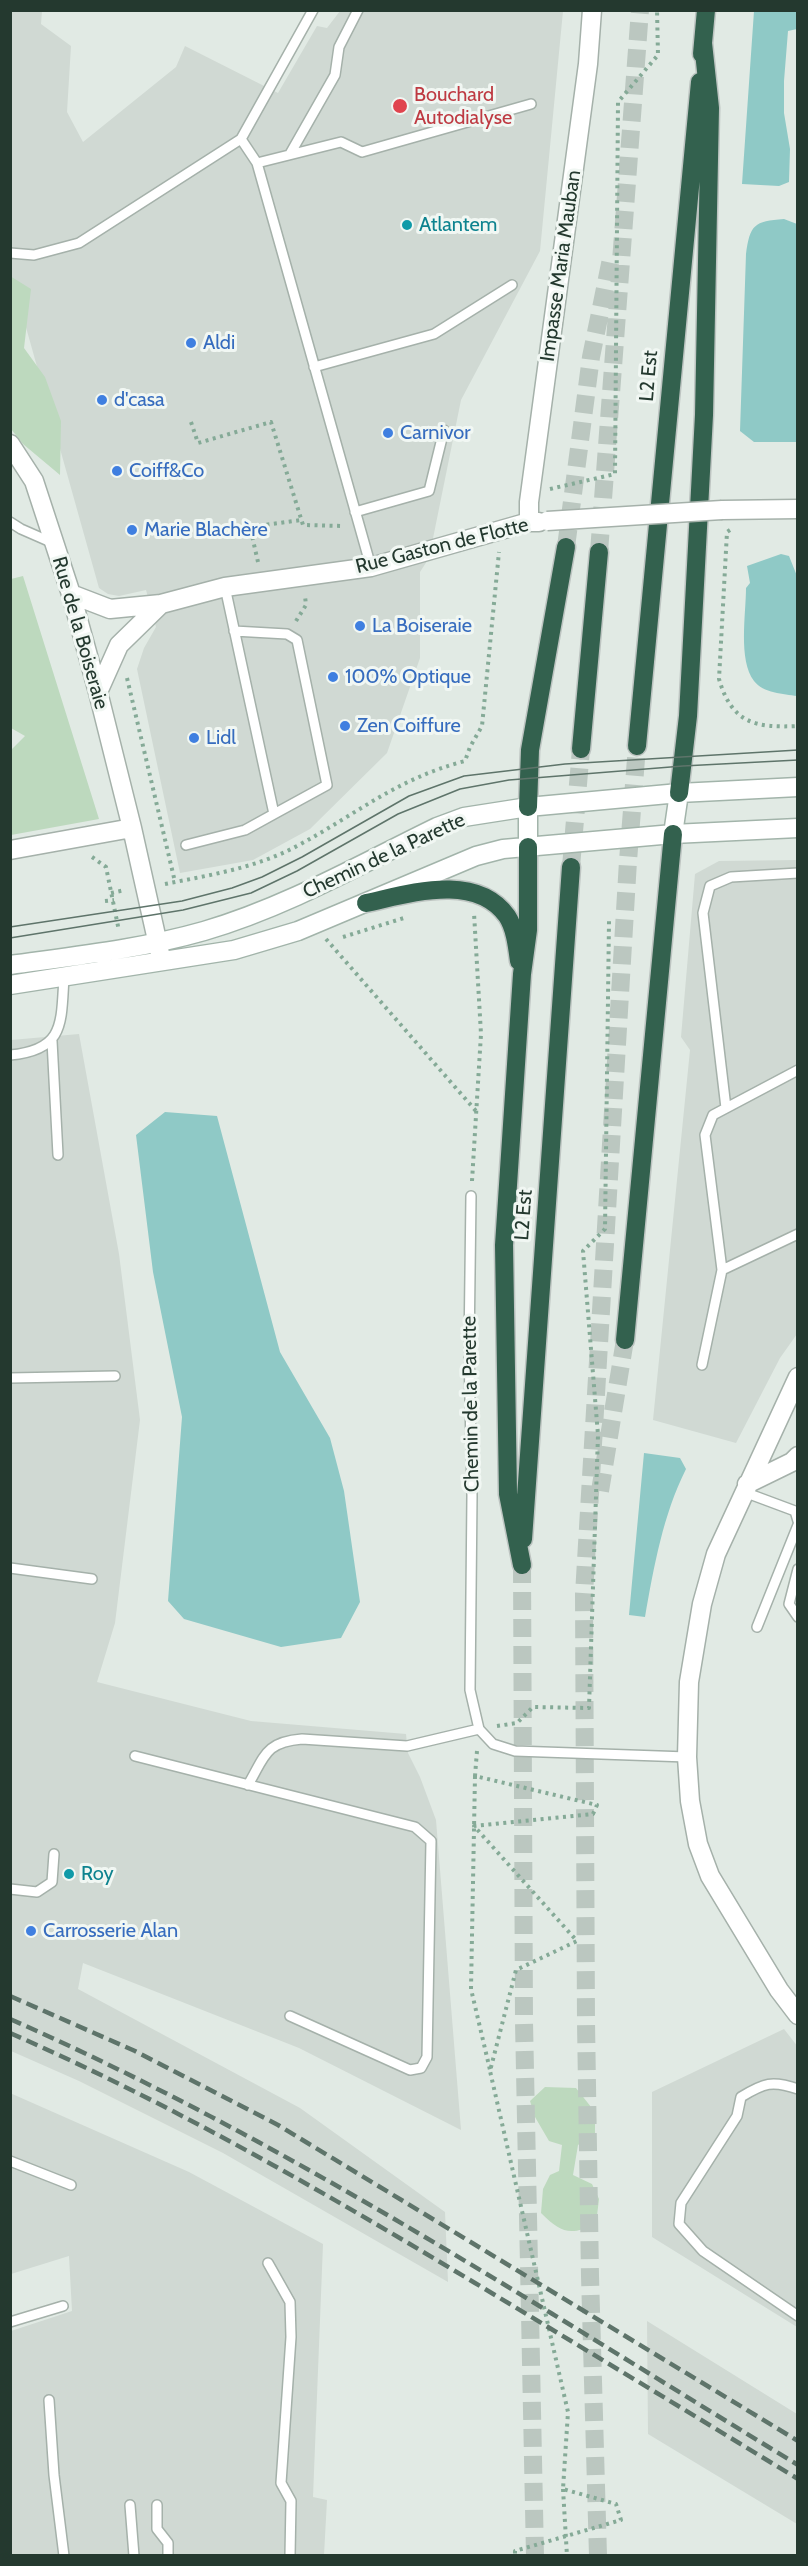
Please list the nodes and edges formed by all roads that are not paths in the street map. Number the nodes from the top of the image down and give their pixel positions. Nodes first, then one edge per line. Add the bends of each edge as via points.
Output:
1 (313, 10) edge
2 (358, 10) edge
3 (592, 10) edge
4 (706, 10) edge
5 (703, 43) junction
6 (531, 104) dead end
7 (240, 139) junction
8 (290, 154) junction
9 (257, 163) junction
10 (10, 253) edge
11 (512, 285) dead end
12 (314, 367) junction
13 (444, 430) dead end
14 (10, 444) edge
15 (798, 510) edge
16 (355, 512) junction
17 (10, 522) edge
18 (538, 522) junction
19 (53, 543) junction
20 (566, 547) tunnel mouth
21 (599, 552) tunnel mouth
22 (371, 567) junction
23 (225, 587) junction
24 (70, 594) junction
25 (161, 604) junction
26 (234, 631) junction
27 (98, 692) junction
28 (637, 746) tunnel mouth
29 (581, 749) tunnel mouth
30 (798, 787) edge
31 (679, 794) junction
32 (528, 807) junction
33 (274, 814) junction
34 (132, 828) junction
35 (798, 828) edge
36 (673, 834) junction
37 (186, 845) dead end
38 (528, 847) junction
39 (10, 850) edge
40 (571, 867) tunnel mouth
41 (798, 873) edge
42 (366, 903) junction
43 (158, 942) junction
44 (162, 963) junction
45 (10, 965) edge
46 (522, 974) junction
47 (64, 977) junction
48 (10, 985) edge
49 (52, 1041) junction
50 (10, 1055) edge
51 (798, 1070) edge
52 (726, 1108) junction
53 (58, 1155) dead end
54 (471, 1196) road end
55 (798, 1234) edge
56 (722, 1270) junction
57 (625, 1340) tunnel mouth
58 (702, 1365) dead end
59 (115, 1376) dead end
60 (10, 1377) edge
61 (798, 1377) edge
62 (798, 1456) edge
63 (745, 1488) junction
64 (798, 1523) edge
65 (10, 1568) edge
66 (798, 1569) edge
67 (92, 1579) dead end
68 (798, 1617) edge
69 (757, 1627) dead end
70 (479, 1729) junction
71 (135, 1756) dead end
72 (687, 1757) junction
73 (248, 1785) junction
74 (54, 1854) dead end
75 (10, 1889) edge
76 (798, 2015) edge
77 (290, 2016) dead end
78 (798, 2089) edge
79 (10, 2161) edge
80 (70, 2185) dead end
81 (268, 2263) dead end
82 (63, 2306) dead end
83 (798, 2316) edge
84 (10, 2322) edge
85 (49, 2400) dead end
86 (130, 2505) dead end
87 (157, 2505) dead end
88 (64, 2556) edge
89 (134, 2556) edge
90 (168, 2556) edge
91 (290, 2556) edge

1 - 7 lane
2 - 8 lane via 339,47 334,75
3 - 18 street, Impasse Maria Mauban via 529,502
4 - 5 highway, L2 Est
5 - 28 highway, L2 Est
5 - 31 highway via 710,108 704,416 688,716
6 - 8 lane via 362,152 341,142
7 - 9 lane
7 - 10 lane via 80,243 34,255
8 - 9 lane
9 - 12 lane
11 - 12 lane via 434,334
12 - 16 lane
13 - 16 lane via 429,491
14 - 19 street, Rue de la Boiseraie via 34,481
15 - 18 street, Rue Gaston de Flotte, bridge via 722,510
16 - 22 lane
17 - 19 lane
18 - 22 street, Rue Gaston de Flotte
19 - 24 street, Rue de la Boiseraie
20 - 32 highway via 530,750
21 - 29 highway
22 - 23 street, Rue Gaston de Flotte
23 - 25 street, Rue Gaston de Flotte
23 - 26 lane
24 - 25 street, Rue Gaston de Flotte via 110,609
24 - 27 street, Rue de la Boiseraie
25 - 27 street, Rue Gaston de Flotte via 118,645
26 - 33 lane
26 - 33 lane via 287,634 297,640 327,785
27 - 34 street, Rue de la Boiseraie
30 - 31 street, Chemin de la Parette
31 - 32 street, Chemin de la Parette
31 - 36 street
32 - 38 street
32 - 43 street, Chemin de la Parette via 464,817 280,904 205,931
33 - 37 lane via 245,830
34 - 39 street
34 - 43 street
35 - 36 street, Chemin de la Parette
36 - 38 street, Chemin de la Parette
36 - 57 highway
38 - 42 street, Chemin de la Parette via 476,856
38 - 46 highway via 528,930
40 - 46 highway, L2 Est via 522,1565 508,1494 504,1245
41 - 52 lane via 731,877 710,886 703,913
42 - 44 street, Chemin de la Parette via 314,925 234,950
42 - 46 highway via 427,890 476,893 497,904 508,917
43 - 44 street
43 - 45 street, Chemin de la Parette
44 - 47 street, Chemin de la Parette
47 - 48 street, Chemin de la Parette
47 - 49 lane via 61,1020
49 - 50 lane via 33,1053
49 - 53 lane
51 - 52 lane
52 - 56 lane via 713,1115 705,1135
54 - 70 lane, Chemin de la Parette via 470,1690
55 - 56 lane
56 - 58 lane
59 - 60 lane
61 - 63 street
62 - 63 street
63 - 64 lane via 795,1511
63 - 72 street via 716,1554 702,1604 689,1682
64 - 69 lane
65 - 67 lane
66 - 68 lane via 789,1604
70 - 72 lane via 493,1744 515,1751
70 - 73 lane via 407,1746 286,1740 271,1746
71 - 73 lane
72 - 76 street via 698,1844 710,1876
73 - 77 lane via 414,1827 431,1841 427,2056 421,2068 410,2070
74 - 75 lane via 52,1882 38,1892
78 - 83 lane via 780,2083 760,2085 741,2097 737,2116 681,2203 679,2223 703,2252
79 - 80 lane
81 - 91 lane via 290,2302 281,2483 291,2501
82 - 84 lane
85 - 88 lane
86 - 89 lane
87 - 90 lane via 157,2529 168,2543

